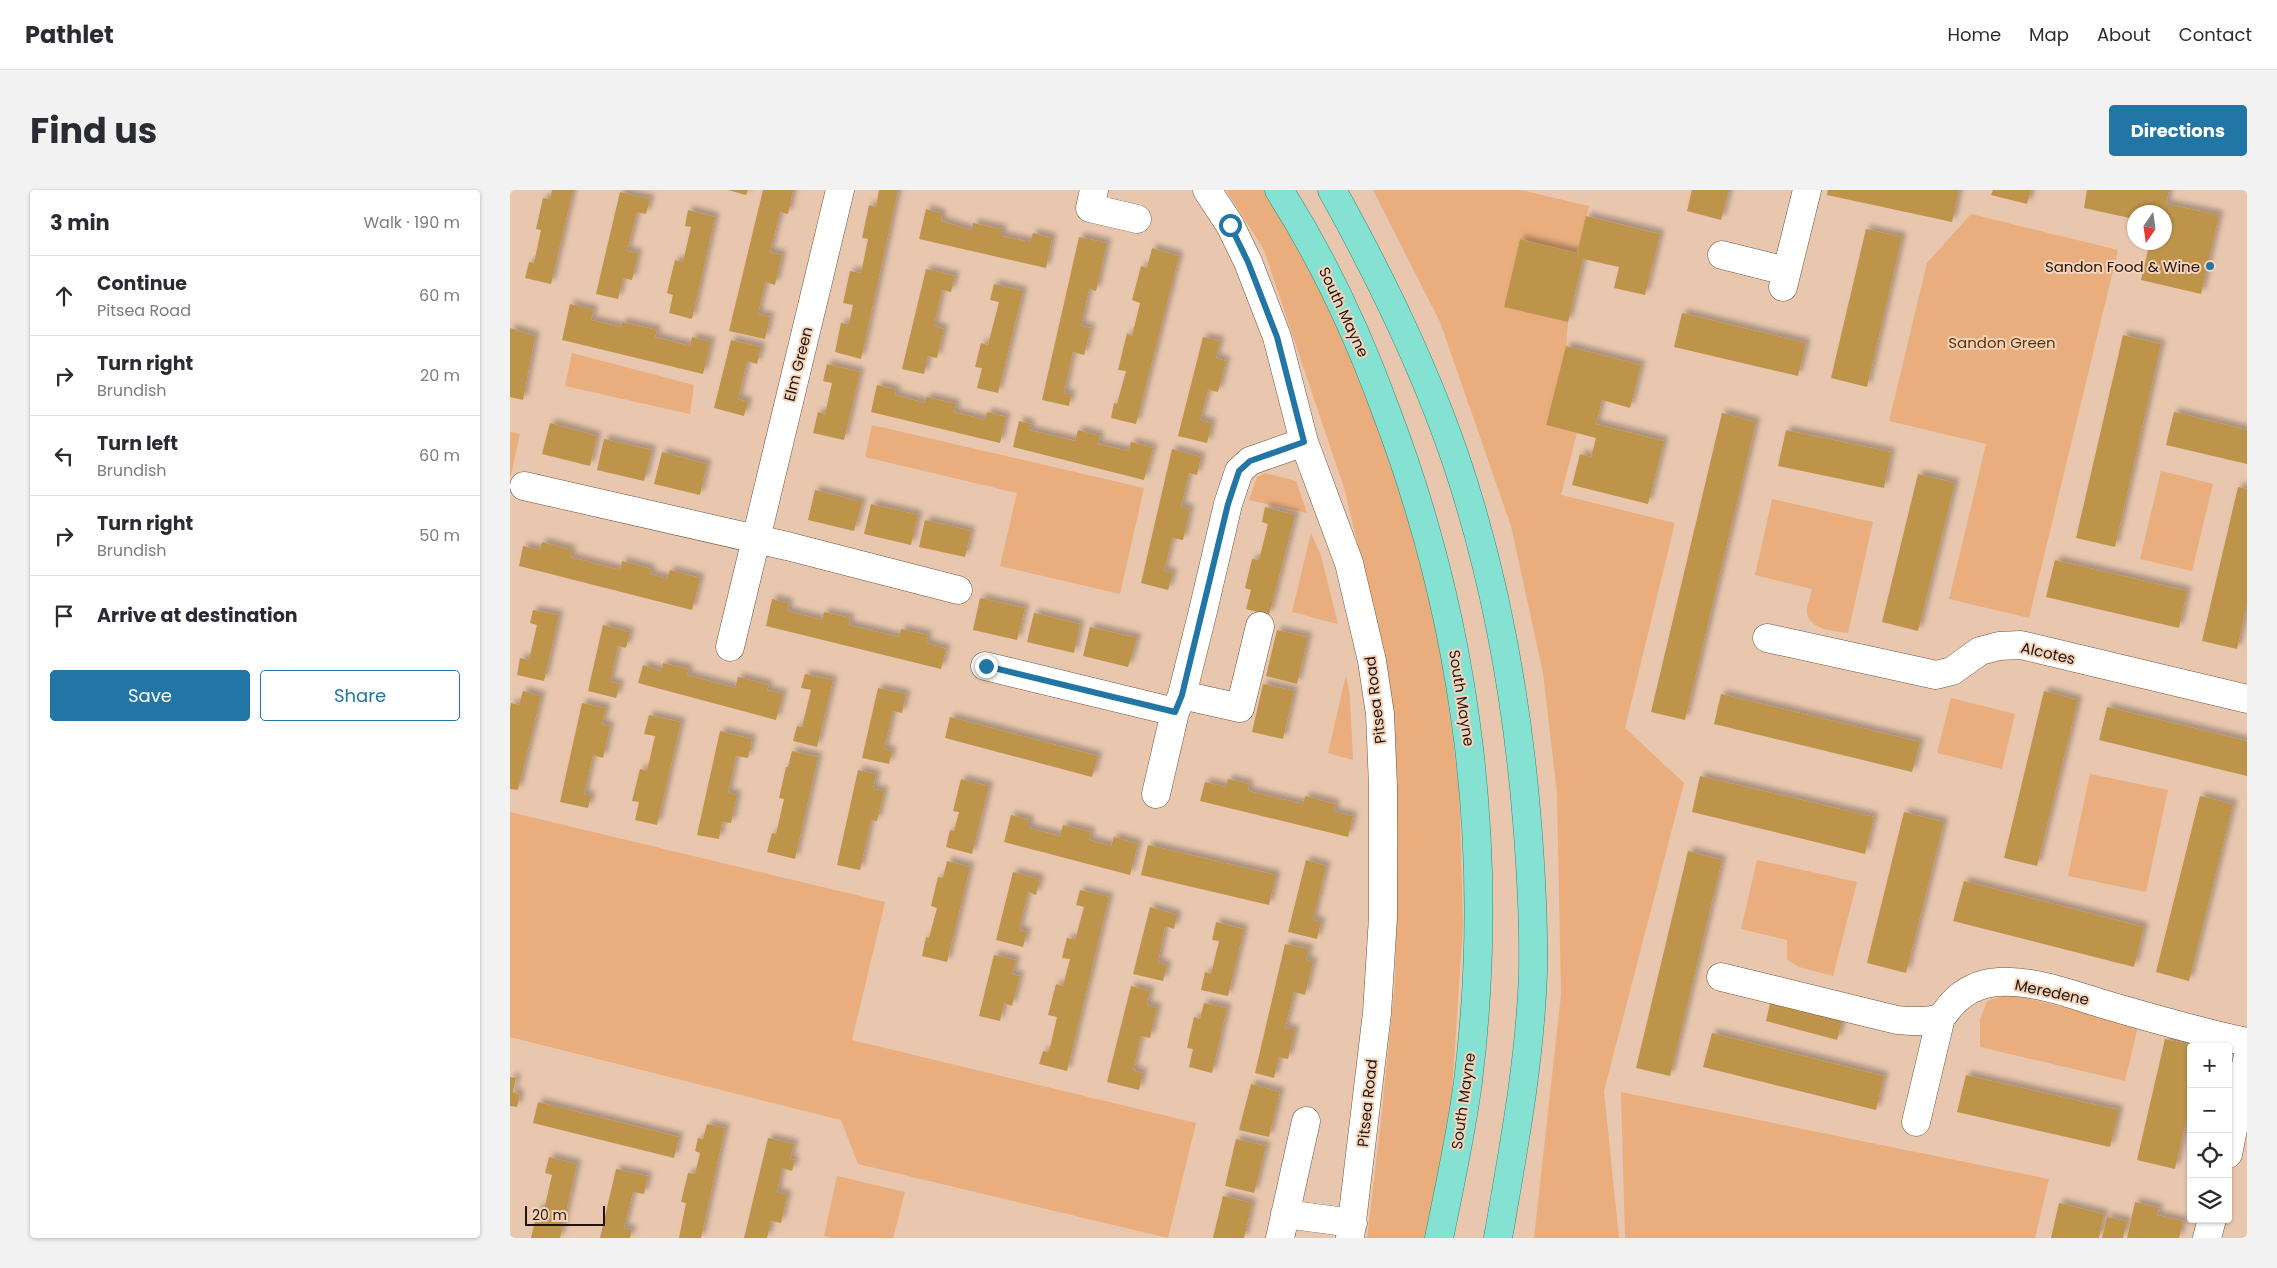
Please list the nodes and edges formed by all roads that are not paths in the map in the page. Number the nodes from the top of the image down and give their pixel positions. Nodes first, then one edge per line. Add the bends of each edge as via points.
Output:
1 (840, 190) edge
2 (1094, 190) edge
3 (1206, 190) edge
4 (1279, 190) edge
5 (1332, 190) edge
6 (1807, 190) edge
7 (1137, 219) dead end
8 (1722, 256) dead end
9 (1304, 442) junction
10 (524, 486) dead end
11 (755, 538) junction
12 (958, 590) dead end
13 (1260, 626) dead end
14 (1767, 638) dead end
15 (730, 647) dead end
16 (986, 666) dead end
17 (2247, 698) edge
18 (1179, 703) junction
19 (1156, 794) dead end
20 (1721, 977) dead end
21 (1940, 1018) junction
22 (2247, 1042) edge
23 (2247, 1060) edge
24 (1306, 1121) dead end
25 (1916, 1122) dead end
26 (2232, 1134) edge
27 (2211, 1223) edge
28 (1283, 1226) edge
29 (1352, 1231) edge
30 (1440, 1238) edge
31 (1498, 1238) edge
32 (2207, 1238) edge

1 - 11 street, Elm Green
2 - 7 street via 1090,208
3 - 9 street, Pitsea Road via 1230,225 1248,262 1277,337
4 - 30 main road, South Mayne via 1328,276 1371,369 1407,465 1429,537 1454,645 1473,769 1478,880 1476,980 1468,1082
5 - 31 main road via 1361,241 1413,348 1452,448 1502,630 1522,757 1531,876 1533,974 1524,1071
6 - 8 street via 1784,279
9 - 18 street via 1250,461 1239,471
9 - 29 street, Pitsea Road via 1349,563 1372,661 1380,714 1382,926 1377,1012
10 - 11 street
11 - 12 street
11 - 15 street, Elm Green
13 - 18 street via 1240,708
14 - 17 street, Alcotes via 1936,675 1965,664 1980,651 2021,644
16 - 18 street
18 - 19 street
20 - 21 street via 1898,1020 1919,1022
21 - 22 street, Meredene via 1968,990 2000,982 2053,989
21 - 25 street
23 - 26 street
24 - 28 street
27 - 32 street
28 - 29 street

